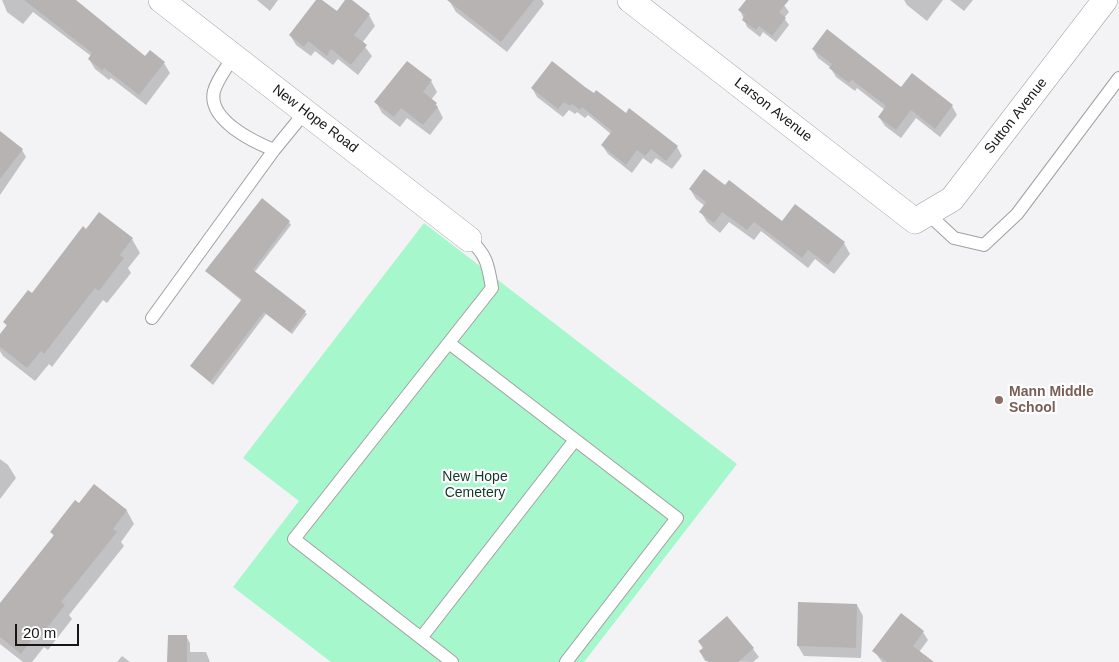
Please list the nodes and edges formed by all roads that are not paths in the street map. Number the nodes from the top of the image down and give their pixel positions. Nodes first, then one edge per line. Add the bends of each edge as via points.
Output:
1 (161, 0) edge
2 (630, 0) edge
3 (1105, 0) edge
4 (233, 56) junction
5 (1119, 78) edge
6 (305, 112) junction
7 (274, 150) junction
8 (921, 217) junction
9 (469, 239) joint
10 (152, 318) dead end
11 (449, 342) junction
12 (575, 440) junction
13 (421, 638) junction
14 (452, 662) edge
15 (566, 662) edge

1 - 4 street, New Hope Road
2 - 8 street, Larson Avenue
3 - 8 street, Sutton Avenue via 952,199
4 - 6 street, New Hope Road
4 - 7 lane via 214,91 214,104 226,122 247,139
5 - 8 lane via 1017,214 984,245 954,238
6 - 7 lane
6 - 9 street, New Hope Road
7 - 10 lane
9 - 11 lane via 481,250 488,265 492,288
11 - 12 lane
11 - 13 lane via 294,539
12 - 13 lane
12 - 15 lane via 677,518
13 - 14 lane

